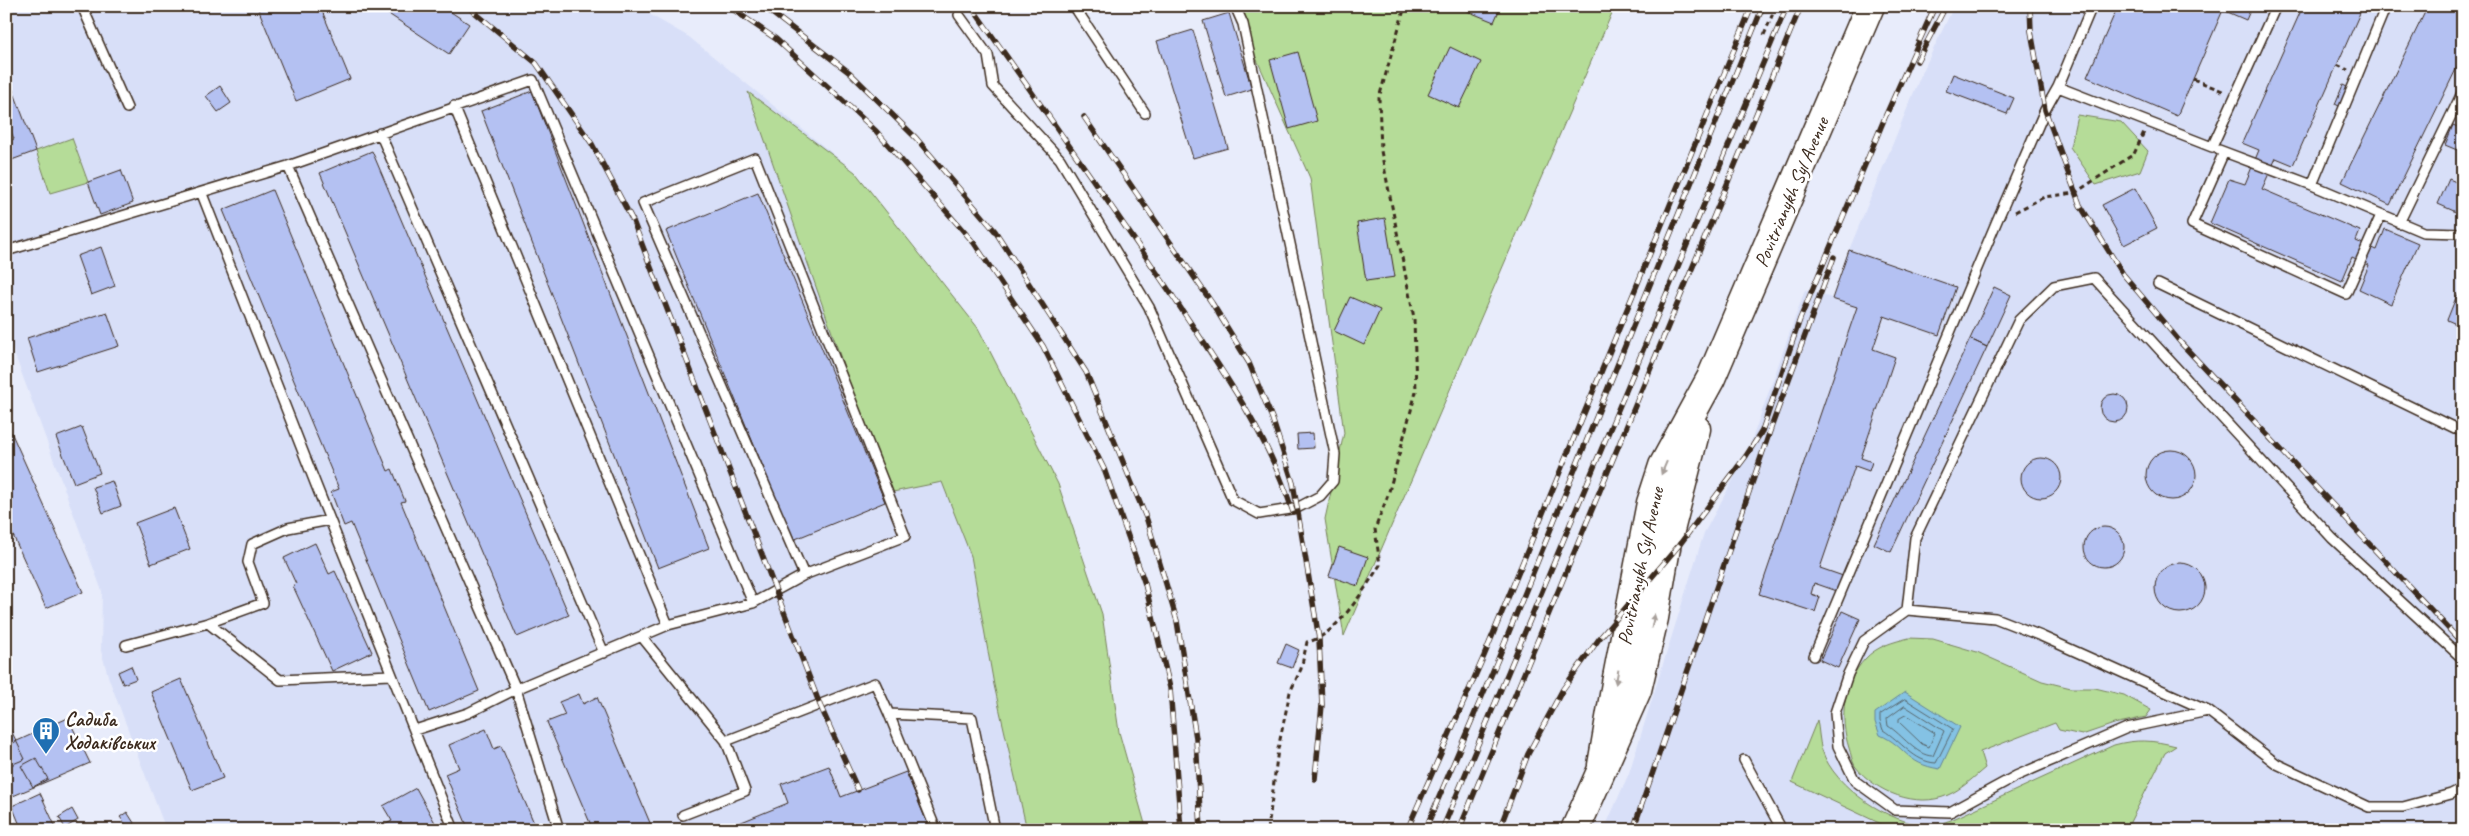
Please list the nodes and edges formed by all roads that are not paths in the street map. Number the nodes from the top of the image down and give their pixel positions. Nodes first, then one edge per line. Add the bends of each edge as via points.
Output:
1 (82, 6) edge
2 (1074, 6) edge
3 (1235, 6) edge
4 (1870, 6) edge
5 (2092, 6) edge
6 (2276, 6) edge
7 (2386, 6) edge
8 (959, 15) dead end
9 (2058, 87) junction
10 (2463, 91) edge
11 (454, 106) junction
12 (128, 108) dead end
13 (1145, 113) dead end
14 (380, 133) junction
15 (2212, 148) junction
16 (2224, 152) junction
17 (288, 166) junction
18 (2312, 185) junction
19 (202, 194) junction
20 (2381, 215) junction
21 (2400, 223) junction
22 (2463, 233) edge
23 (6, 251) edge
24 (2158, 284) dead end
25 (2463, 432) edge
26 (330, 520) junction
27 (804, 575) junction
28 (753, 602) junction
29 (1907, 610) junction
30 (208, 623) junction
31 (668, 625) junction
32 (642, 636) junction
33 (126, 645) dead end
34 (604, 653) junction
35 (1814, 656) dead end
36 (2463, 659) edge
37 (391, 675) junction
38 (516, 690) junction
39 (2208, 711) junction
40 (889, 714) junction
41 (415, 730) junction
42 (726, 741) junction
43 (1744, 760) dead end
44 (2463, 788) edge
45 (683, 815) dead end
46 (454, 830) edge
47 (559, 830) edge
48 (936, 830) edge
49 (995, 830) edge
50 (1575, 830) edge
51 (1782, 830) edge

1 - 12 lane
2 - 13 lane
3 - 8 lane via 1243,24 1334,454 1333,481 1320,496 1297,508 1258,514 1233,500 1149,307 1060,159 993,86 988,55
4 - 50 main road, Povitrianykh Syl Avenue via 1711,378 1663,466 1651,503 1602,765
5 - 9 lane
6 - 15 lane
7 - 18 lane
9 - 15 lane
9 - 35 lane via 1996,223
10 - 21 lane
11 - 14 lane
11 - 28 lane via 533,80
11 - 31 lane
14 - 17 lane
14 - 34 lane
15 - 16 lane
16 - 18 lane
16 - 20 lane via 2192,224 2346,294
17 - 19 lane
17 - 38 lane
18 - 20 lane
19 - 23 lane
19 - 26 lane
20 - 21 lane
21 - 22 lane via 2423,232
24 - 25 lane
26 - 30 lane via 288,528 252,544 248,562 263,602
26 - 37 lane
27 - 27 lane via 643,203 755,158 905,536
27 - 28 lane
28 - 31 lane
29 - 36 lane via 1915,538 2019,320 2054,286 2094,278 2332,538
29 - 39 lane via 1995,618
29 - 39 lane via 1864,641 1848,674 1835,714 1838,746 1854,781 1895,810 1950,812 2016,776 2127,728
30 - 33 lane
30 - 37 lane via 280,680
31 - 32 lane
32 - 34 lane
32 - 42 lane
34 - 38 lane
37 - 41 lane
38 - 41 lane via 468,713
38 - 47 lane
39 - 44 lane via 2278,764 2369,807 2403,807
40 - 42 lane via 875,683
40 - 48 lane
40 - 49 lane via 972,718
41 - 46 lane
42 - 45 lane via 745,791
43 - 51 lane

